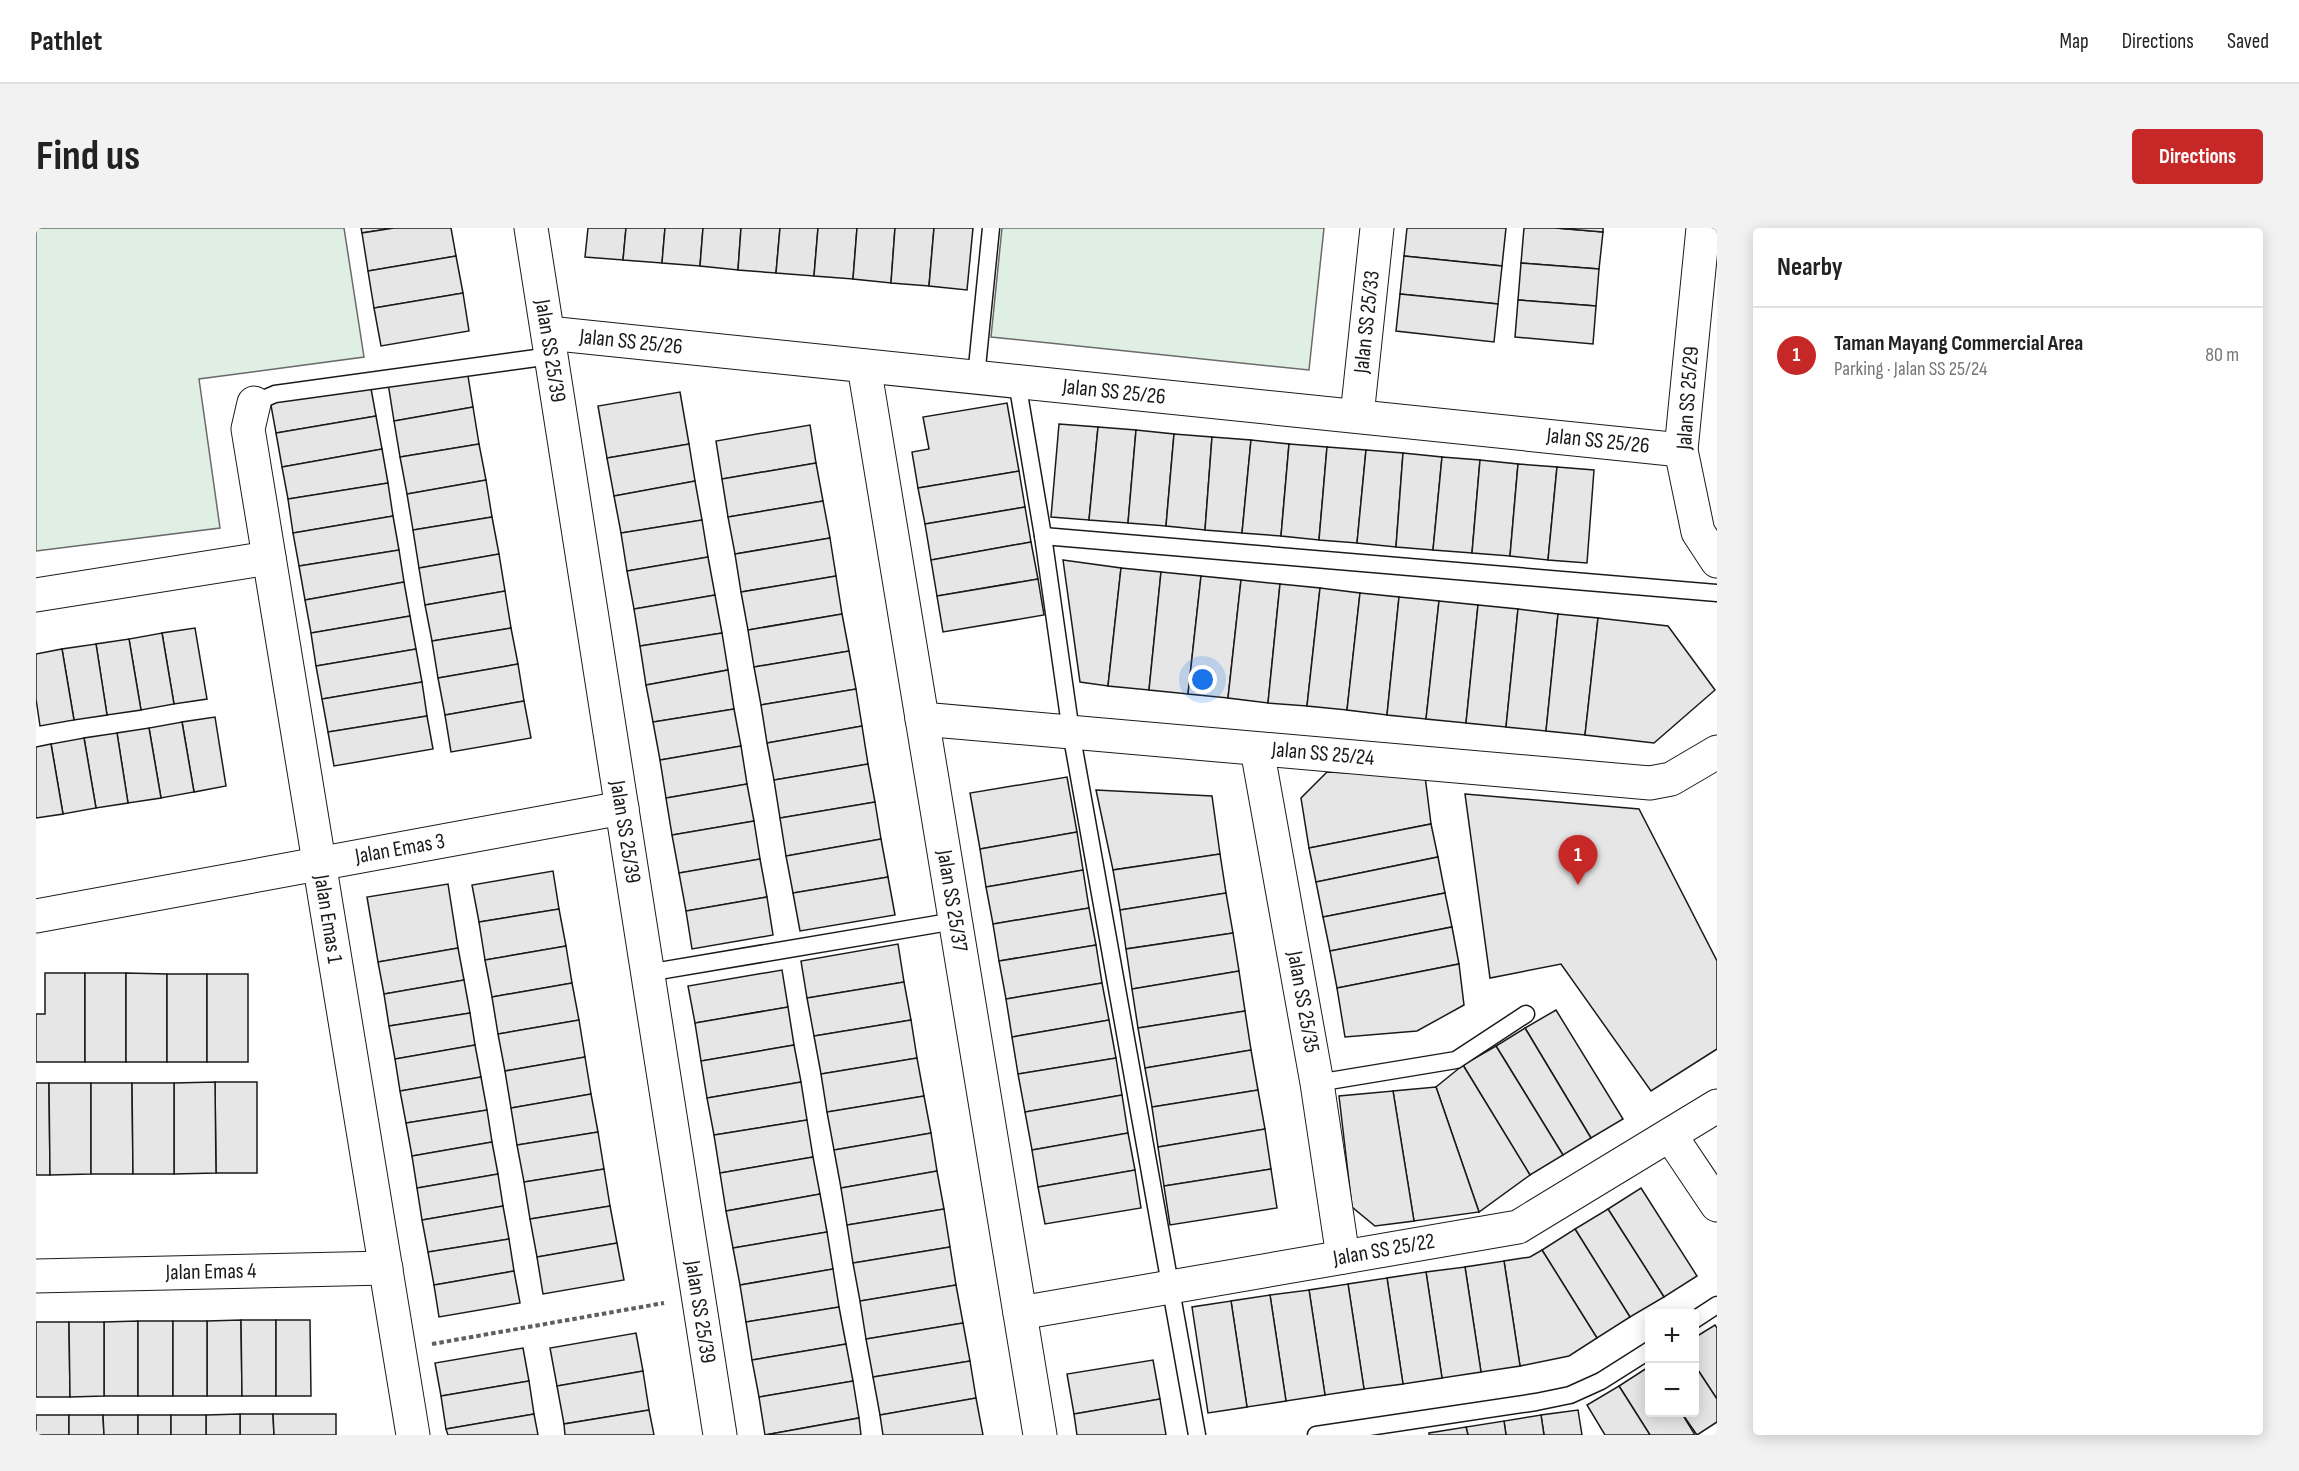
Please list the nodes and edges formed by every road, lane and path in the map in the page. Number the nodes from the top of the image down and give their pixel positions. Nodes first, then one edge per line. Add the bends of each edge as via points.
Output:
1 (531, 228) edge
2 (991, 228) edge
3 (1377, 228) edge
4 (1703, 228) edge
5 (549, 345) junction
6 (864, 366) junction
7 (976, 378) junction
8 (1017, 382) junction
9 (254, 403) joint
10 (1357, 416) junction
11 (1681, 450) junction
12 (1043, 536) junction
13 (269, 558) junction
14 (1717, 561) edge
15 (1717, 593) edge
16 (36, 595) edge
17 (922, 719) junction
18 (1071, 732) junction
19 (1257, 749) junction
20 (1717, 752) edge
21 (622, 808) junction
22 (319, 864) junction
23 (36, 916) edge
24 (955, 921) junction
25 (647, 973) junction
26 (1526, 1014) dead end
27 (1317, 1083) junction
28 (1717, 1107) edge
29 (1670, 1135) junction
30 (1717, 1205) edge
31 (1343, 1257) junction
32 (386, 1269) junction
33 (36, 1276) edge
34 (1172, 1287) junction
35 (698, 1297) junction
36 (1717, 1305) edge
37 (1020, 1313) junction
38 (1699, 1317) edge
39 (399, 1350) junction
40 (1645, 1353) edge
41 (413, 1435) edge
42 (720, 1435) edge
43 (1040, 1435) edge
44 (1197, 1435) edge
45 (1316, 1435) edge

1 - 5 street, Jalan SS 25/39
2 - 7 lane
3 - 10 street, Jalan SS 25/33
4 - 11 street, Jalan SS 25/29
5 - 6 street, Jalan SS 25/26
5 - 9 lane via 275,394
5 - 21 street, Jalan SS 25/39
6 - 7 street, Jalan SS 25/26
6 - 17 street, Jalan SS 25/37
7 - 8 street, Jalan SS 25/26
8 - 10 street, Jalan SS 25/26
8 - 12 lane
9 - 13 street, Jalan Emas 1 via 248,429
10 - 11 street, Jalan SS 25/26
11 - 14 street, Jalan SS 25/29 via 1698,532
12 - 15 lane
12 - 18 lane
13 - 16 street
13 - 22 street, Jalan Emas 1
17 - 18 street, Jalan SS 25/24
17 - 24 street, Jalan SS 25/37
18 - 19 street, Jalan SS 25/24
18 - 34 lane
19 - 20 street, Jalan SS 25/24 via 1650,783 1671,779
19 - 27 street, Jalan SS 25/35
21 - 22 street, Jalan Emas 3
21 - 25 street, Jalan SS 25/39
22 - 23 street, Jalan Emas 3
22 - 32 street, Jalan Emas 1
24 - 25 lane
24 - 37 street, Jalan SS 25/37
25 - 35 street, Jalan SS 25/39
26 - 27 lane via 1456,1060
27 - 31 street, Jalan SS 25/35
28 - 29 street, Jalan SS 25/22
29 - 30 street
29 - 31 street, Jalan SS 25/22 via 1518,1227
31 - 34 street, Jalan SS 25/22
32 - 33 street, Jalan Emas 4
32 - 39 street, Jalan Emas 1
34 - 37 street, Jalan SS 25/22
34 - 44 lane
35 - 39 path
35 - 42 street, Jalan SS 25/39
36 - 38 lane
37 - 43 street, Jalan SS 25/37
39 - 41 street, Jalan Emas 1
40 - 45 lane via 1601,1382 1570,1395

